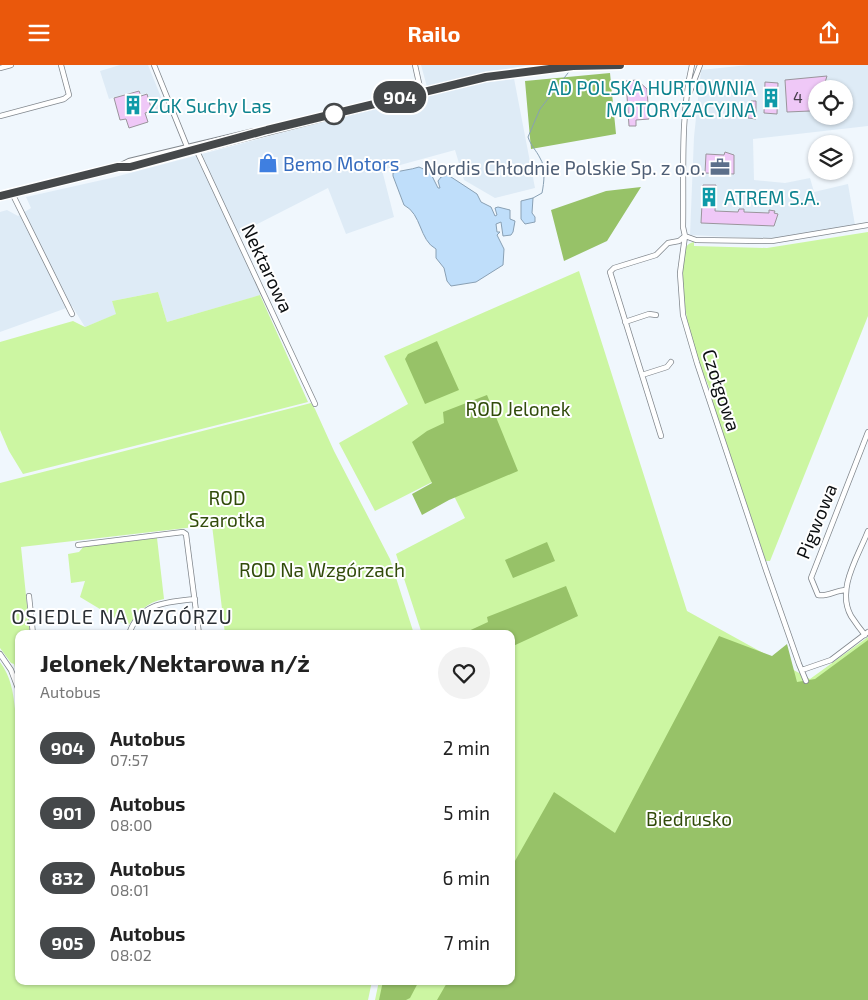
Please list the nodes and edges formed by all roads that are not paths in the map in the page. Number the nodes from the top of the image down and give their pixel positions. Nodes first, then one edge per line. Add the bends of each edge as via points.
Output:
1 (11, 65) edge
2 (61, 65) edge
3 (154, 65) edge
4 (415, 65) edge
5 (581, 65) edge
6 (619, 65) edge
7 (688, 65) edge
8 (692, 65) edge
9 (700, 65) edge
10 (573, 66) junction
11 (538, 67) edge
12 (0, 68) edge
13 (691, 71) junction
14 (421, 92) junction
15 (688, 98) junction
16 (0, 116) edge
17 (192, 149) junction
18 (12, 193) junction
19 (0, 196) edge
20 (868, 225) edge
21 (686, 236) junction
22 (72, 314) dead end
23 (656, 315) dead end
24 (625, 322) junction
25 (671, 362) dead end
26 (642, 375) junction
27 (315, 404) dead end
28 (868, 432) edge
29 (661, 436) dead end
30 (868, 531) edge
31 (78, 545) dead end
32 (846, 590) junction
33 (29, 596) dead end
34 (195, 599) junction
35 (33, 630) edge
36 (131, 630) edge
37 (199, 630) edge
38 (866, 634) edge
39 (0, 654) edge
40 (802, 670) junction
41 (15, 680) edge
42 (806, 681) dead end

1 - 12 street
2 - 16 street via 69,95
3 - 17 street, Nektarowa
4 - 14 street
5 - 10 main road
6 - 10 main road
7 - 13 street
8 - 13 street, Czołgowa
9 - 15 street, Czołgowa
10 - 11 main road
11 - 14 main road
13 - 15 street, Czołgowa
14 - 17 main road
15 - 21 street, Czołgowa via 683,218
17 - 18 main road via 130,167 118,167
17 - 27 street, Nektarowa
18 - 19 main road
18 - 22 street
20 - 21 street via 765,242
21 - 24 street via 668,243 656,255 612,270 610,276
21 - 40 street, Czołgowa via 680,273 683,315
23 - 24 street
24 - 26 street
25 - 26 street via 667,367
26 - 29 street
28 - 32 street, Pigwowa via 811,578 818,595
30 - 32 street
31 - 34 street via 183,532 187,537
32 - 38 street via 849,610
33 - 35 street
34 - 36 street via 163,602 148,608 134,621
34 - 37 street
38 - 40 street via 832,660
39 - 41 street
40 - 42 street, Czołgowa

